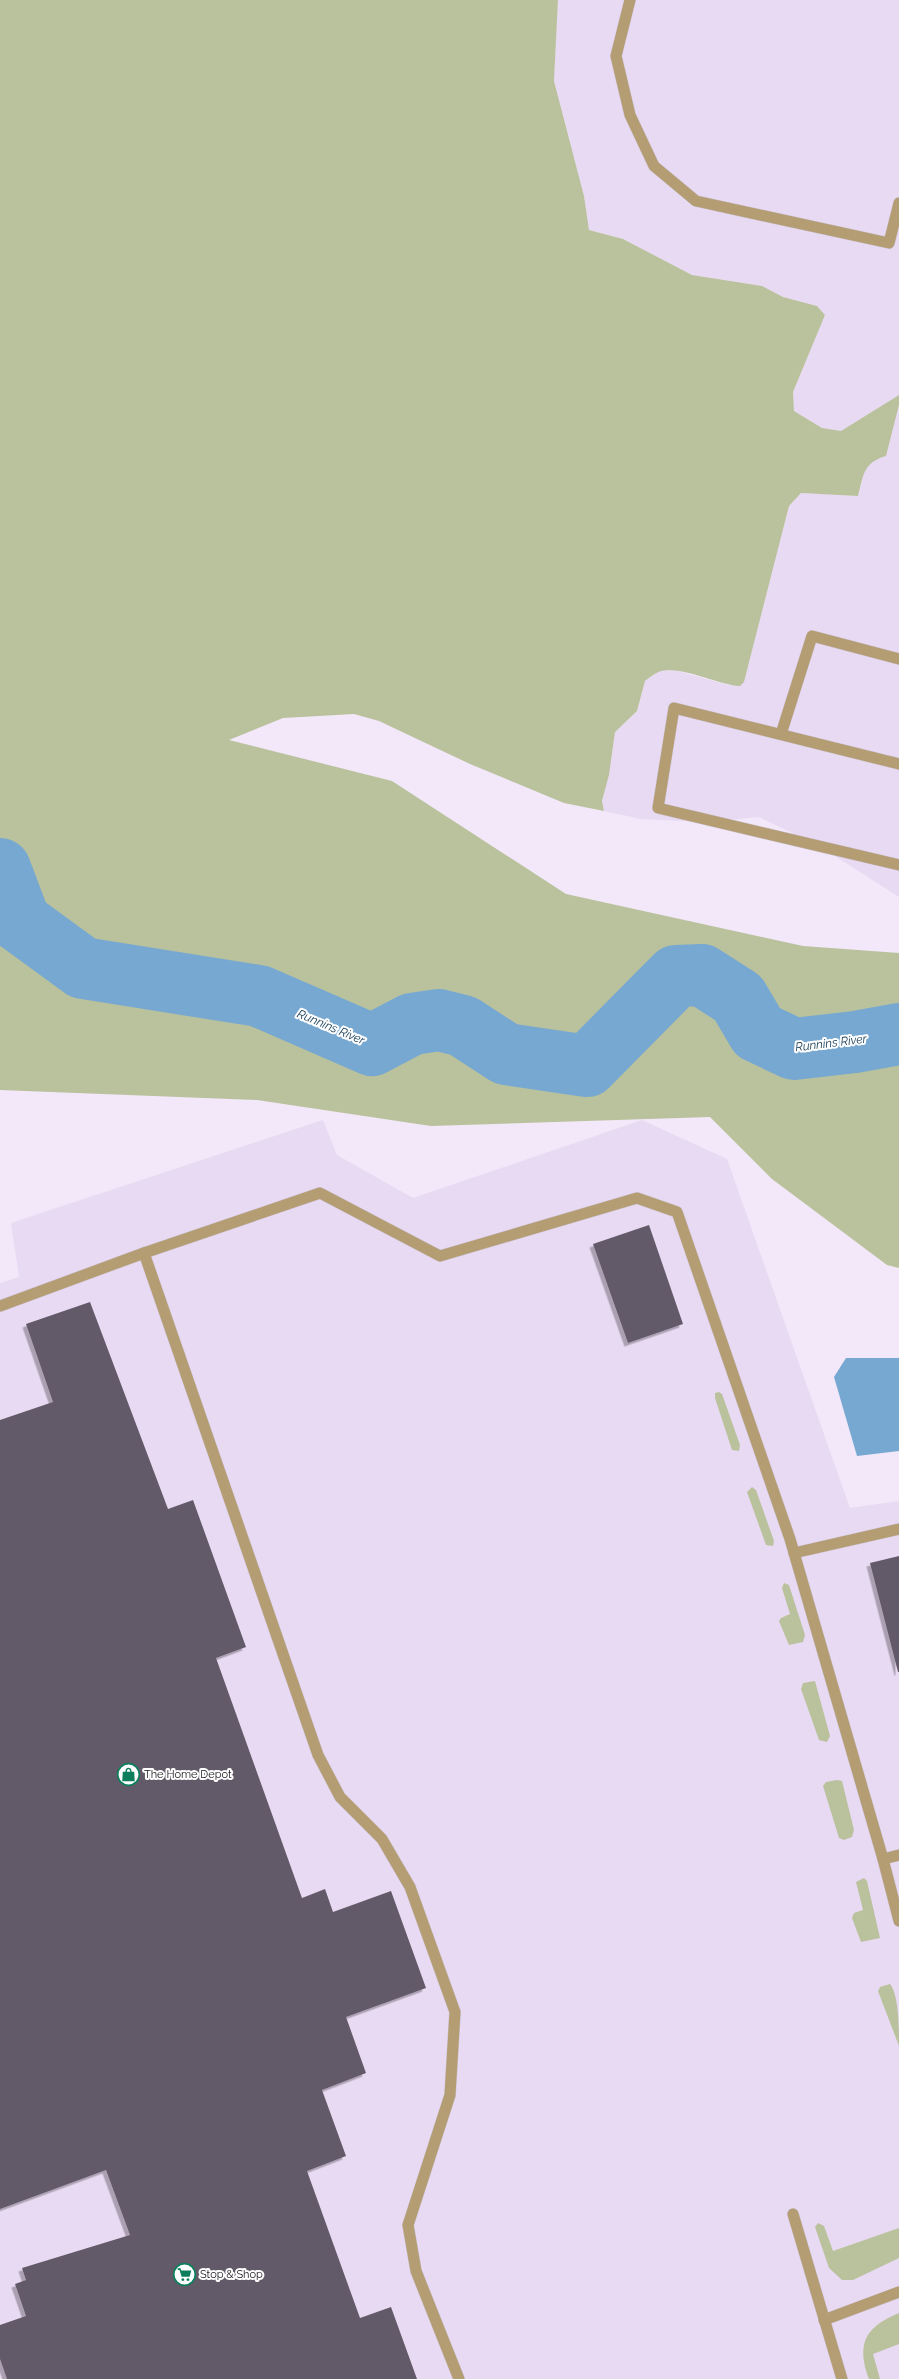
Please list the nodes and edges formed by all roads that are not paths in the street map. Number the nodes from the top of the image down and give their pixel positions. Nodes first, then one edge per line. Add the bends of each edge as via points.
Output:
1 (630, 0) edge
2 (899, 203) edge
3 (899, 659) edge
4 (781, 734) junction
5 (899, 764) edge
6 (899, 864) edge
7 (144, 1253) junction
8 (0, 1306) edge
9 (899, 1529) edge
10 (794, 1553) junction
11 (899, 1855) edge
12 (883, 1859) junction
13 (899, 1921) edge
14 (793, 2214) dead end
15 (899, 2292) edge
16 (824, 2320) junction
17 (459, 2379) edge
18 (842, 2379) edge

1 - 2 lane via 616,56 630,115 654,166 696,201 889,244
3 - 4 lane via 812,636
4 - 5 lane
4 - 6 lane via 674,708 658,808
7 - 8 lane
7 - 10 lane via 320,1193 440,1256 638,1198 677,1212
7 - 17 lane via 318,1755 340,1797 382,1839 410,1887 456,2012 450,2095 408,2225 416,2271
9 - 10 lane
10 - 12 lane
11 - 12 lane
12 - 13 lane
14 - 16 lane
15 - 16 lane
16 - 18 lane

